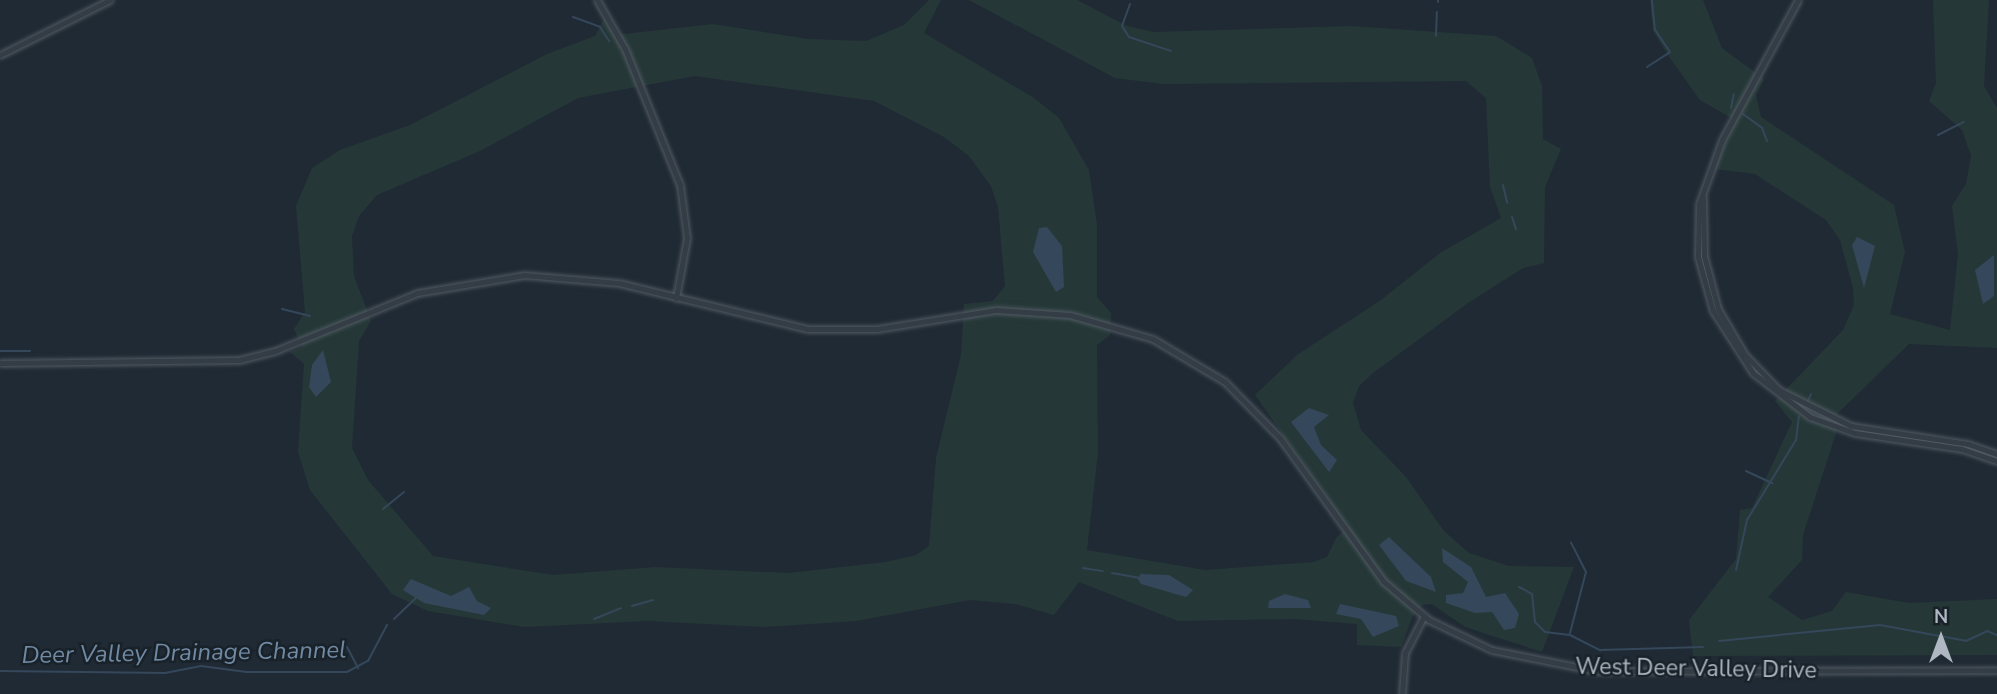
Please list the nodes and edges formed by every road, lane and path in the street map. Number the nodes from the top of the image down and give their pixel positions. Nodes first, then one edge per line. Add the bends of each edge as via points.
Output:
1 (110, 0) edge
2 (597, 0) edge
3 (1798, 0) edge
4 (0, 55) edge
5 (1703, 197) junction
6 (676, 298) junction
7 (0, 363) edge
8 (1997, 454) edge
9 (1997, 461) edge
10 (1424, 616) junction
11 (1997, 670) edge
12 (1402, 694) edge

1 - 4 street
2 - 6 street via 625,49 680,185 687,238
3 - 5 street via 1721,140
5 - 8 street via 1704,256 1718,309 1745,355 1779,390 1851,426 1968,444
5 - 9 street via 1697,235 1706,291 1730,345 1768,388 1800,411 1841,429 1962,449
6 - 7 street, West Deer Valley Drive via 594,279 487,277 417,292 275,351 239,360
6 - 10 street, West Deer Valley Drive via 807,329 871,330 966,314 1032,310 1082,317 1145,336 1208,369 1256,411 1391,588
10 - 11 street, West Deer Valley Drive via 1492,650 1578,670
10 - 12 street via 1405,653

